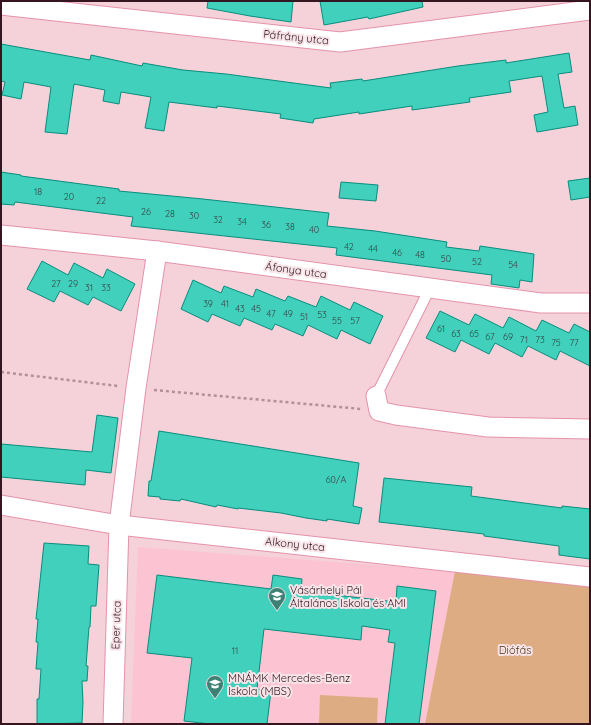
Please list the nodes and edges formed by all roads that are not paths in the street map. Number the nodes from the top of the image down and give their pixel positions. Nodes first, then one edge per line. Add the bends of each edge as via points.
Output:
1 (1, 5) edge
2 (590, 10) edge
3 (1, 235) edge
4 (157, 251) junction
5 (430, 288) junction
6 (590, 303) edge
7 (377, 403) joint
8 (590, 429) edge
9 (1, 505) edge
10 (119, 525) junction
11 (590, 577) edge
12 (113, 724) edge

1 - 2 street, Páfrány utca via 340,42
3 - 4 street, Áfonya utca
4 - 5 street, Áfonya utca
4 - 10 street, Eper utca
5 - 6 street, Áfonya utca via 541,303
5 - 7 lane
7 - 8 street via 396,415 488,427
9 - 10 street, Alkony utca
10 - 11 street, Alkony utca
10 - 12 street, Eper utca via 121,692

